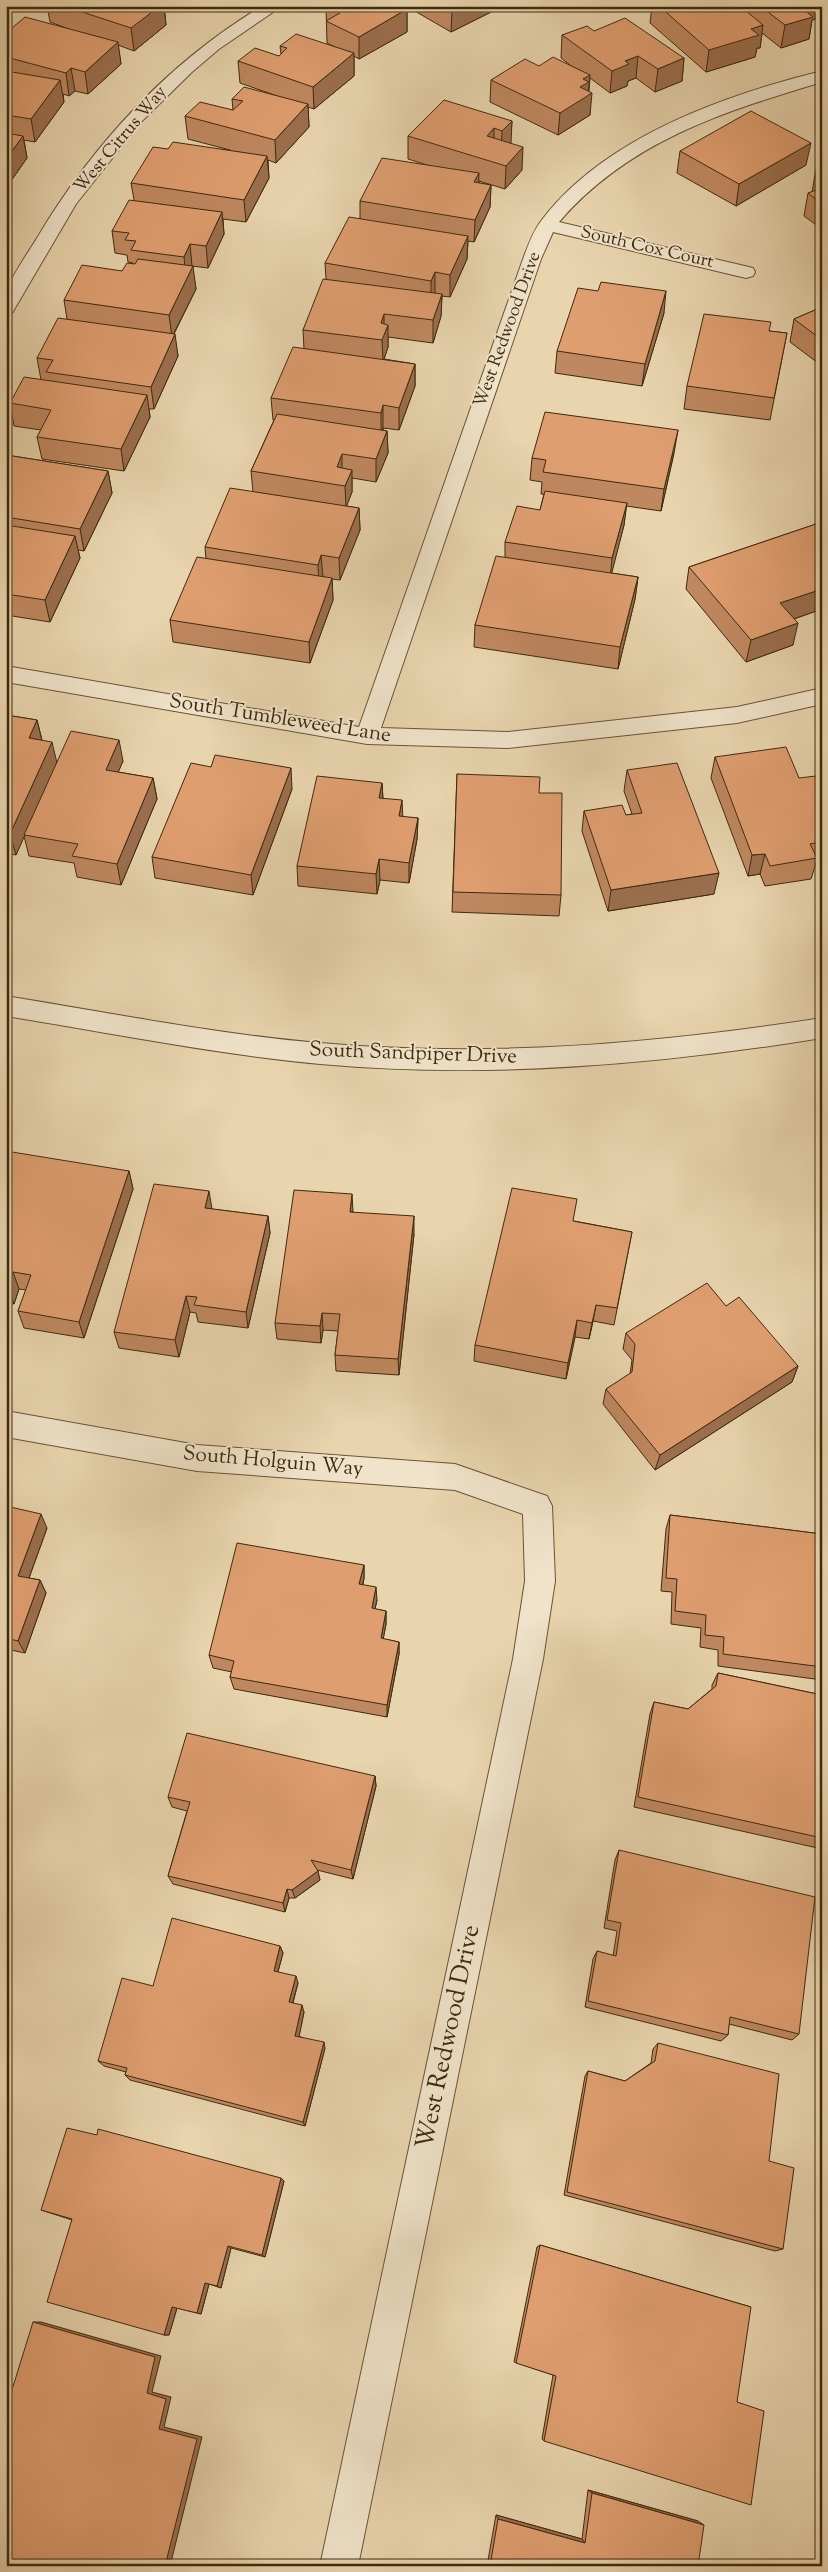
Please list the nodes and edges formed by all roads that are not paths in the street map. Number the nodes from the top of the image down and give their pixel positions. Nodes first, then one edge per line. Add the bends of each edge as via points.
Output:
1 (274, 6) edge
2 (822, 76) edge
3 (548, 225) junction
4 (746, 272) dead end
5 (6, 308) edge
6 (6, 674) edge
7 (822, 696) edge
8 (367, 736) junction
9 (6, 1006) edge
10 (822, 1028) edge
11 (6, 1424) edge
12 (537, 1506) joint
13 (339, 2566) edge

1 - 5 street, West Citrus Way via 199,56 152,98 67,204
2 - 3 street, West Redwood Drive via 732,104 634,148 588,182
3 - 4 street, South Cox Court
3 - 8 street, West Redwood Drive via 532,259
6 - 8 street, South Tumbleweed Lane
7 - 8 street, South Tumbleweed Lane via 738,715 507,740
9 - 10 street, South Sandpiper Drive via 252,1046 458,1059 569,1058 714,1044
11 - 12 street, South Holguin Way via 197,1458 455,1477
12 - 13 street, West Redwood Drive via 540,1581 528,1659

